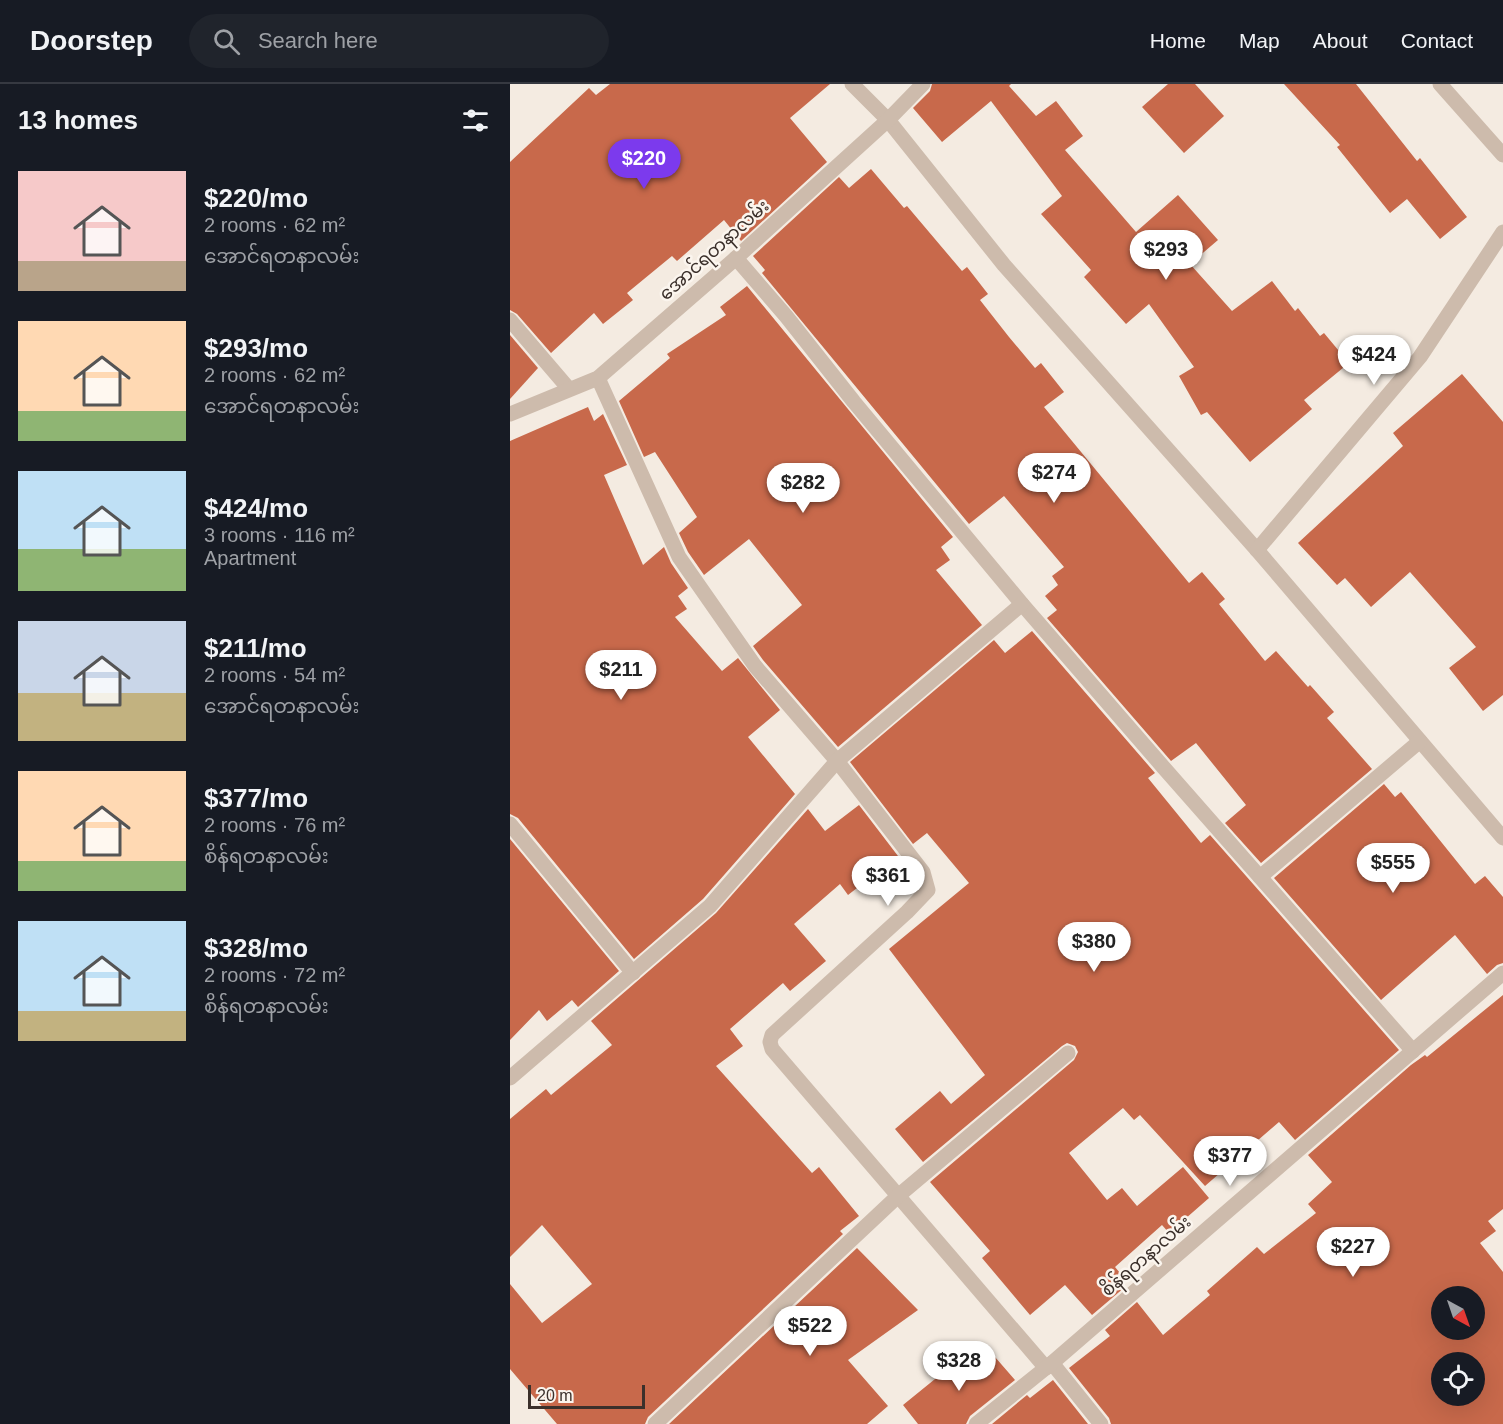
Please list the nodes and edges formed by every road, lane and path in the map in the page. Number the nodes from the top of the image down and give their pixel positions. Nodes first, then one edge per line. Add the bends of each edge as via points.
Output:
1 (852, 84) edge
2 (923, 84) edge
3 (1440, 84) edge
4 (888, 120) junction
5 (1503, 155) edge
6 (1503, 231) edge
7 (736, 258) junction
8 (510, 320) edge
9 (598, 378) junction
10 (570, 389) junction
11 (510, 414) edge
12 (1257, 550) junction
13 (1022, 604) junction
14 (1420, 741) junction
15 (837, 761) junction
16 (510, 824) edge
17 (1503, 838) edge
18 (1260, 877) junction
19 (633, 973) junction
20 (1503, 973) edge
21 (1413, 1051) junction
22 (1068, 1053) dead end
23 (510, 1078) edge
24 (898, 1196) junction
25 (1049, 1366) junction
26 (655, 1424) edge
27 (976, 1424) edge
28 (1101, 1424) edge

1 - 4 street
2 - 4 street, အောင်ရတနာလမ်း
3 - 5 street
4 - 7 street, အောင်ရတနာလမ်း
4 - 12 street via 1004,266
6 - 12 street via 1420,357
7 - 9 street, အောင်ရတနာလမ်း
7 - 13 street
8 - 10 street
9 - 10 street, အောင်ရတနာလမ်း
9 - 15 street via 679,557 755,666
10 - 11 street, အောင်ရတနာလမ်း
12 - 14 street
13 - 15 street
13 - 18 street
14 - 17 street
14 - 18 street
15 - 19 street via 710,906
15 - 24 street via 923,872 928,890 772,1035 770,1042
16 - 19 street
18 - 21 street
19 - 23 street
20 - 21 street, စိန်ရတနာလမ်း
21 - 25 street, စိန်ရတနာလမ်း
22 - 24 street
24 - 25 street
24 - 26 street
25 - 27 street, စိန်ရတနာလမ်း
25 - 28 street

